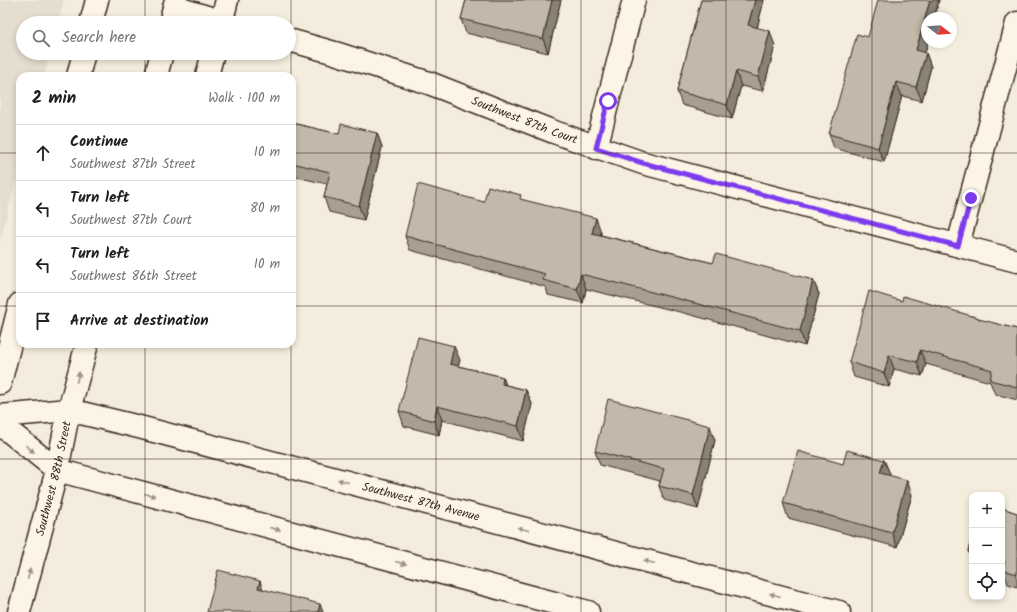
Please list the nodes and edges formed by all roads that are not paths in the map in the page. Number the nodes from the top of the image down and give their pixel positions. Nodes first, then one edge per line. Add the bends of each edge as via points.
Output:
1 (97, 0) edge
2 (227, 0) edge
3 (634, 0) edge
4 (174, 10) edge
5 (93, 16) edge
6 (198, 16) edge
7 (224, 16) edge
8 (1017, 23) edge
9 (296, 42) edge
10 (82, 60) edge
11 (160, 60) edge
12 (211, 60) edge
13 (79, 72) edge
14 (157, 72) edge
15 (208, 72) edge
16 (596, 148) junction
17 (958, 246) junction
18 (1017, 261) edge
19 (16, 320) edge
20 (86, 348) edge
21 (0, 383) edge
22 (69, 410) junction
23 (0, 416) edge
24 (0, 424) edge
25 (57, 470) junction
26 (19, 612) edge
27 (588, 612) edge
28 (839, 612) edge

1 - 5 main road
2 - 7 main road
3 - 16 main road
4 - 6 main road
8 - 17 main road
9 - 16 main road, Southwest 87th Court via 428,83
10 - 13 main road
11 - 14 main road
12 - 15 main road
16 - 17 main road, Southwest 87th Court via 643,163
17 - 18 main road, Southwest 87th Court
19 - 21 main road
22 -> 20 main road, Southwest 88th Street
22 - 23 main road, Southwest 87th Avenue
22 - 25 main road, Southwest 88th Street
28 -> 22 main road, Southwest 87th Avenue
24 -> 25 main road
26 -> 25 main road, Southwest 88th Street
25 -> 27 main road

